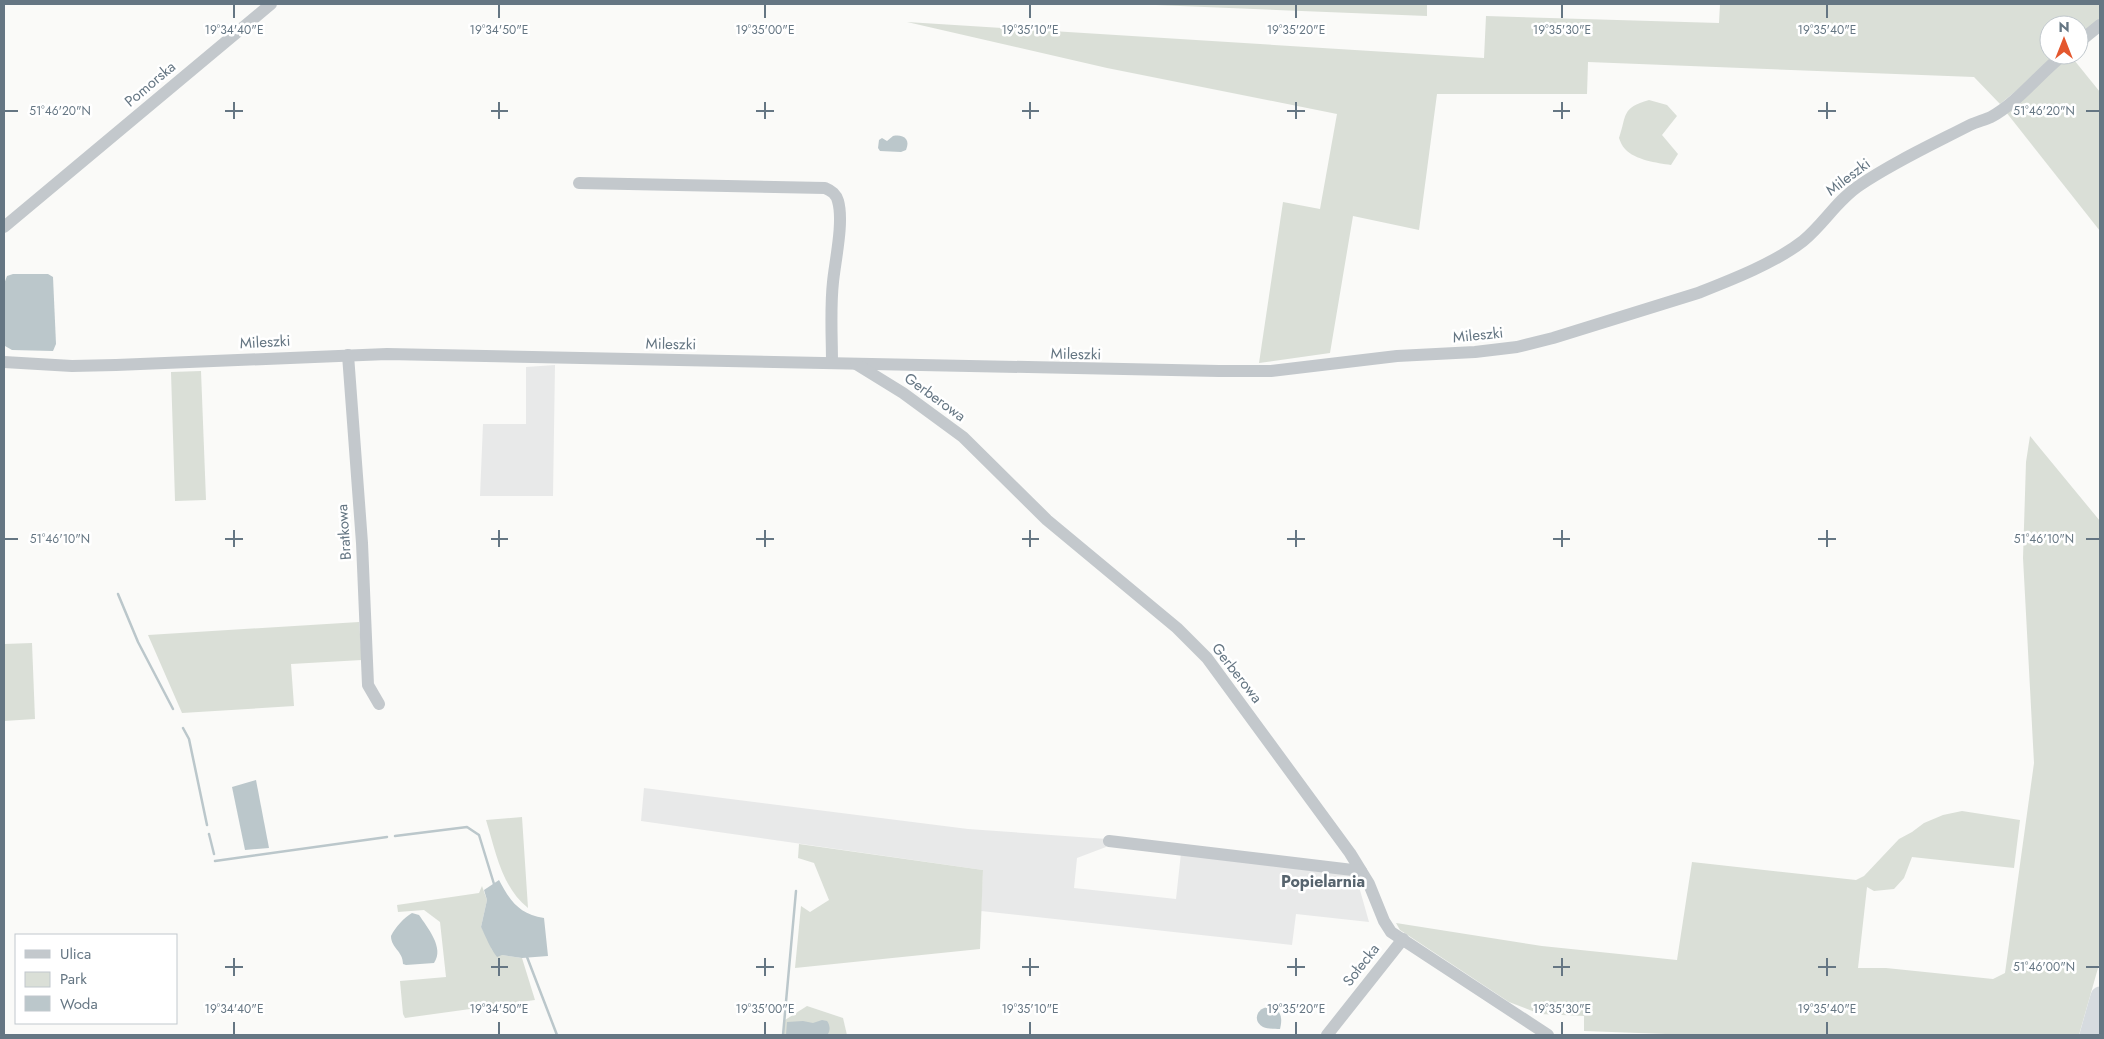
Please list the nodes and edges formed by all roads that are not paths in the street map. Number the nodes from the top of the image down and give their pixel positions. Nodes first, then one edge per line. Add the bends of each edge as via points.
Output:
1 (271, 4) edge
2 (2100, 25) edge
3 (2089, 34) edge
4 (2052, 65) edge
5 (580, 183) dead end
6 (4, 227) edge
7 (348, 354) junction
8 (4, 362) edge
9 (832, 363) junction
10 (856, 364) junction
11 (379, 704) dead end
12 (1109, 841) dead end
13 (1361, 872) junction
14 (1403, 939) junction
15 (2100, 996) edge
16 (1327, 1035) edge
17 (1548, 1035) edge
18 (2089, 1035) edge

1 - 6 street, Pomorska
2 - 3 street
4 - 10 street, Mileszki via 1998,112 1858,186 1804,240 1785,253 1720,285 1553,338 1475,352 1397,356 1271,371
5 - 9 street via 831,190 839,208 832,297
7 - 8 street, Mileszki via 100,366
7 - 9 street, Mileszki
7 - 11 street, Bratkowa via 362,543 368,685
9 - 10 street, Mileszki
10 - 13 street, Gerberowa via 963,437 1047,520 1177,628 1206,658
12 - 13 street
13 - 14 street, Gerberowa via 1384,921 1391,932
14 - 16 street, Sołecka
14 - 17 street, Gerberowa
15 - 18 highway

